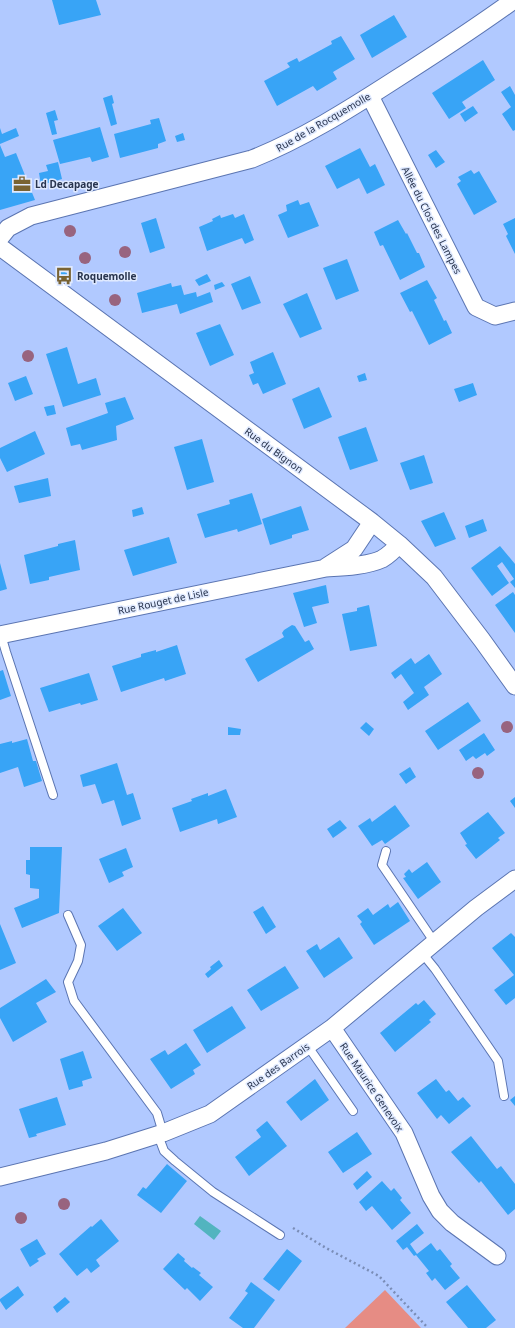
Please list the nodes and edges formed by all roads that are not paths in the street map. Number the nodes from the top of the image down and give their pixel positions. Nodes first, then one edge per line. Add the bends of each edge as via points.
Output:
1 (514, 0) edge
2 (370, 96) junction
3 (0, 238) edge
4 (0, 248) edge
5 (515, 311) edge
6 (372, 522) junction
7 (399, 544) junction
8 (326, 568) junction
9 (0, 635) edge
10 (515, 686) edge
11 (53, 794) dead end
12 (386, 851) dead end
13 (515, 879) edge
14 (68, 915) dead end
15 (428, 948) junction
16 (332, 1028) junction
17 (307, 1045) junction
18 (504, 1096) dead end
19 (353, 1111) dead end
20 (161, 1134) junction
21 (0, 1177) edge
22 (280, 1235) dead end
23 (497, 1256) dead end

1 - 2 street, Rue de la Rocquemolle
2 - 3 street, Rue de la Rocquemolle via 259,156 31,216 8,228
2 - 5 street, Allée du Clos des Lampes via 476,307 495,316
4 - 6 street, Rue du Bignon
6 - 7 street, Rue du Bignon
6 - 8 street, Rue Rouget de Lisle via 354,549
7 - 8 street, Rue Rouget de Lisle via 382,559 346,567
7 - 10 street, Rue du Bignon via 423,565 445,591
8 - 9 street, Rue Rouget de Lisle
9 - 11 lane
12 - 15 lane via 382,865
13 - 15 street, Rue des Barrois
14 - 20 lane via 81,945 78,961 68,982 74,1001 157,1113
15 - 16 street, Rue des Barrois
15 - 18 lane via 435,969 498,1060
16 - 17 street, Rue des Barrois
16 - 23 street, Rue Maurice Genevoix via 404,1133 440,1212
17 - 19 lane
17 - 20 street, Rue des Barrois via 210,1114
20 - 21 street, Rue des Barrois via 106,1151
20 - 22 lane via 164,1151 181,1166 213,1192

